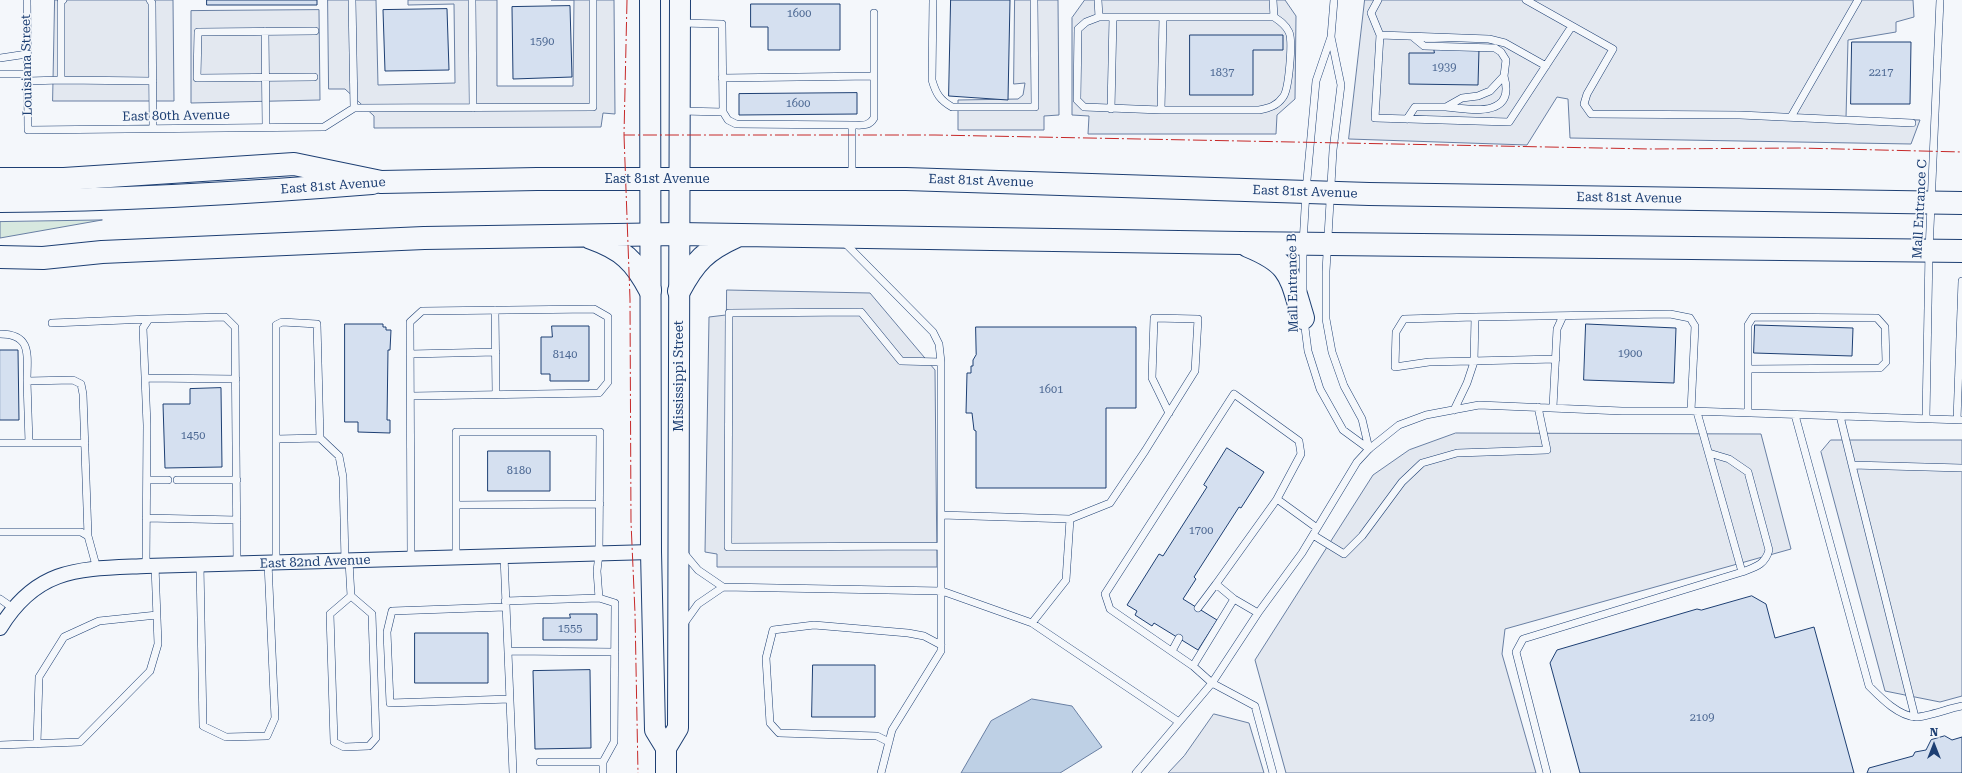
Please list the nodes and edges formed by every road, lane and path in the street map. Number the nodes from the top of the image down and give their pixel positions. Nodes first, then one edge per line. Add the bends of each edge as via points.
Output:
1 (27, 0) edge
2 (63, 0) edge
3 (150, 0) edge
4 (352, 0) edge
5 (472, 0) edge
6 (593, 0) edge
7 (650, 0) edge
8 (680, 0) edge
9 (933, 0) edge
10 (1034, 0) edge
11 (1098, 0) edge
12 (1273, 0) edge
13 (1334, 0) edge
14 (1378, 0) edge
15 (1526, 0) edge
16 (1858, 0) edge
17 (1940, 0) edge
18 (874, 13) dead end
19 (1098, 17) junction
20 (1113, 17) junction
21 (1163, 17) junction
22 (1274, 17) junction
23 (680, 23) junction
24 (1572, 26) junction
25 (265, 31) junction
26 (315, 31) dead end
27 (1380, 35) junction
28 (1412, 36) junction
29 (1331, 37) junction
30 (27, 54) junction
31 (0, 58) edge
32 (1546, 66) junction
33 (0, 74) edge
34 (874, 76) junction
35 (1504, 76) junction
36 (266, 77) junction
37 (314, 77) dead end
38 (28, 78) junction
39 (722, 78) junction
40 (61, 80) junction
41 (153, 82) junction
42 (1446, 107) junction
43 (354, 108) junction
44 (473, 108) junction
45 (1111, 109) junction
46 (1161, 110) junction
47 (680, 111) junction
48 (722, 112) junction
49 (1791, 117) junction
50 (1407, 119) junction
51 (1912, 123) dead end
52 (852, 125) junction
53 (266, 127) junction
54 (153, 128) junction
55 (28, 130) joint
56 (0, 168) edge
57 (122, 174) junction
58 (0, 179) edge
59 (650, 179) junction
60 (679, 179) junction
61 (852, 179) junction
62 (381, 182) junction
63 (1306, 191) junction
64 (1330, 193) junction
65 (0, 201) edge
66 (1932, 203) junction
67 (1962, 203) edge
68 (679, 234) junction
69 (585, 235) junction
70 (650, 235) junction
71 (738, 235) junction
72 (839, 237) junction
73 (1241, 243) junction
74 (1303, 244) junction
75 (1327, 244) junction
76 (1929, 251) junction
77 (1962, 251) edge
78 (0, 257) edge
79 (1962, 280) edge
80 (650, 290) junction
81 (679, 291) junction
82 (495, 310) junction
83 (1563, 316) junction
84 (1475, 317) junction
85 (1304, 318) junction
86 (149, 320) junction
87 (52, 323) dead end
88 (0, 334) edge
89 (496, 352) junction
90 (410, 354) junction
91 (1556, 359) junction
92 (941, 362) junction
93 (1474, 362) junction
94 (1748, 369) junction
95 (145, 378) junction
96 (236, 379) junction
97 (27, 381) junction
98 (496, 395) junction
99 (411, 396) junction
100 (1538, 407) junction
101 (1553, 408) junction
102 (1454, 410) junction
103 (1694, 412) junction
104 (1169, 413) junction
105 (1748, 413) junction
106 (1795, 415) junction
107 (1840, 416) junction
108 (1926, 418) junction
109 (1960, 420) edge
110 (320, 438) junction
111 (276, 439) junction
112 (0, 443) edge
113 (29, 443) junction
114 (85, 443) junction
115 (1369, 449) junction
116 (1709, 453) junction
117 (1852, 465) junction
118 (1962, 468) edge
119 (147, 480) junction
120 (168, 480) dead end
121 (177, 480) dead end
122 (237, 480) junction
123 (1277, 499) junction
124 (600, 504) junction
125 (456, 505) junction
126 (941, 516) junction
127 (146, 518) junction
128 (1070, 519) junction
129 (237, 520) junction
130 (1317, 528) junction
131 (0, 532) edge
132 (1312, 535) junction
133 (88, 536) junction
134 (941, 546) junction
135 (679, 547) junction
136 (651, 552) junction
137 (599, 554) junction
138 (504, 556) junction
139 (456, 558) junction
140 (411, 559) junction
141 (347, 561) junction
142 (272, 563) junction
143 (237, 564) junction
144 (200, 565) junction
145 (151, 566) junction
146 (96, 568) junction
147 (1742, 572) junction
148 (1216, 584) junction
149 (723, 587) junction
150 (942, 591) junction
151 (351, 596) junction
152 (599, 598) junction
153 (0, 599) edge
154 (1234, 599) junction
155 (505, 604) junction
156 (13, 608) junction
157 (1198, 608) dead end
158 (1258, 613) junction
159 (157, 615) junction
160 (1032, 623) junction
161 (0, 627) edge
162 (679, 630) junction
163 (1179, 638) dead end
164 (941, 645) junction
165 (508, 651) junction
166 (1172, 651) junction
167 (615, 652) junction
168 (1193, 666) junction
169 (1212, 683) junction
170 (510, 699) junction
171 (1962, 706) edge
172 (1915, 717) junction
173 (1179, 722) junction
174 (889, 742) junction
175 (37, 744) junction
176 (0, 745) edge
177 (666, 748) junction
178 (540, 762) dead end
179 (603, 762) junction
180 (513, 773) edge
181 (603, 773) edge
182 (666, 773) edge
183 (881, 773) edge
184 (1136, 773) edge
185 (1273, 773) edge
186 (1547, 773) edge

1 - 30 lane, Louisiana Street
2 - 40 lane
3 - 41 lane
4 - 43 lane
5 - 44 lane
6 - 44 lane via 593,107
7 - 59 street
8 - 23 street, Mississippi Street
9 - 10 lane via 932,80 941,101 952,107 1035,107
11 - 19 lane
12 - 22 lane
13 - 29 lane, Mall Entrance B
14 - 27 lane via 1371,13
15 - 24 lane
16 - 49 lane
17 - 66 lane, Mall Entrance C
18 - 34 lane
19 - 20 lane
19 - 45 lane via 1078,29 1077,100 1084,108
20 - 21 lane
20 - 45 lane
21 - 22 lane
21 - 46 lane
22 - 46 lane via 1284,24 1290,33 1290,62 1284,96 1274,106 1259,110
23 - 39 lane via 722,24
23 - 47 street, Mississippi Street
24 - 32 lane
24 - 49 lane via 1613,49 1587,94 1584,104 1591,114
25 - 26 lane
25 - 36 lane
25 - 36 lane via 198,32 197,78
27 - 28 lane
27 - 50 lane via 1375,118
28 - 32 lane via 1489,39 1505,43
28 - 35 lane via 1424,46 1495,48 1506,60
29 - 63 lane, Mall Entrance B via 1316,82
29 - 64 lane, Mall Entrance B via 1341,85
30 - 31 lane
30 - 38 lane, Louisiana Street
32 - 50 lane via 1509,122
33 - 38 lane
34 - 39 lane
34 - 52 lane via 872,123
35 - 42 lane via 1490,91 1462,98
35 - 42 lane via 1507,85 1505,96 1489,110
36 - 37 lane
36 - 53 lane
38 - 40 lane
38 - 55 lane, Louisiana Street
39 - 48 lane
40 - 41 lane
41 - 54 lane
42 - 50 lane via 1415,107
43 - 44 lane
43 - 53 lane, East 80th Avenue via 324,127
45 - 46 lane
47 - 48 lane
47 - 60 street, Mississippi Street
48 - 52 lane via 728,120 736,124
49 - 51 lane
52 - 61 lane
53 - 54 lane, East 80th Avenue
54 - 55 lane, East 80th Avenue
56 - 57 main road
57 - 58 main road via 64,179
57 - 62 main road via 294,164
59 - 60 main road, East 81st Avenue
59 - 62 main road, East 81st Avenue
59 - 70 street
60 - 61 main road, East 81st Avenue
60 - 68 street, Mississippi Street
61 - 63 main road, East 81st Avenue
62 - 65 main road, East 81st Avenue via 146,198
63 - 64 main road, East 81st Avenue
63 - 74 lane, Mall Entrance B
64 - 66 main road, East 81st Avenue
64 - 75 lane, Mall Entrance B
66 - 67 main road, East 81st Avenue
66 - 76 lane, Mall Entrance C
68 - 70 main road
68 - 71 main road
68 - 81 street, Mississippi Street
69 - 70 main road
69 - 78 main road via 424,238 102,252 43,258
69 - 80 main road via 611,245 628,257
70 - 80 street
71 - 72 main road
71 - 81 main road via 705,254 689,272
72 - 73 main road
72 - 92 lane via 933,332 939,344
73 - 74 main road
73 - 85 main road via 1268,254 1290,275
74 - 75 main road
74 - 85 lane, Mall Entrance B
75 - 76 main road
75 - 115 lane, Mall Entrance B via 1326,319 1332,352 1344,386 1362,419
76 - 77 main road
76 - 108 lane, Mall Entrance C
79 - 109 lane
80 - 136 street
81 - 135 street, Mississippi Street
82 - 89 lane
82 - 90 lane via 422,310 410,322
82 - 98 lane via 594,309 608,317 608,382 599,393
83 - 84 lane
83 - 91 lane via 1557,330
83 - 103 lane via 1670,314 1690,318 1695,326
84 - 93 lane
84 - 93 lane via 1404,319 1396,332 1395,366 1429,362
85 - 115 lane, Mall Entrance B via 1308,351 1320,389 1343,430
86 - 87 lane
86 - 95 lane via 143,328
86 - 96 lane via 225,317 235,327
88 - 97 lane via 19,337 27,346
89 - 90 lane
89 - 98 lane
90 - 99 lane
91 - 93 lane
91 - 101 lane
92 - 126 lane
92 - 134 lane via 901,361 861,312 729,313 728,547
93 - 102 lane
94 - 94 lane via 1748,325 1753,317 1878,318 1885,327 1886,362 1880,368
94 - 105 lane
95 - 96 lane
95 - 119 lane
96 - 122 lane
97 - 113 lane
97 - 114 lane via 73,380 81,384
98 - 99 lane
99 - 140 lane
100 - 101 lane
100 - 102 lane via 1479,405
100 - 132 lane via 1547,450 1457,453 1422,463 1402,482 1362,536 1344,554
101 - 103 lane
102 - 115 lane via 1426,415 1400,425
103 - 105 lane
103 - 116 lane
104 - 104 lane via 1195,371 1198,320 1154,318 1152,378
104 - 128 lane via 1110,503
105 - 106 lane
106 - 107 lane
106 - 172 lane via 1869,686 1898,711
107 - 108 lane
107 - 117 lane
108 - 109 lane
110 - 111 lane
110 - 111 lane via 317,324 282,322 276,325
110 - 141 lane via 339,456 343,477
111 - 142 lane
112 - 113 lane
113 - 114 lane
114 - 133 lane
115 - 130 lane via 1357,462
116 - 147 lane
116 - 147 lane via 1729,459 1748,472 1769,550 1766,559 1760,565
117 - 118 lane
117 - 172 lane
119 - 120 lane
119 - 127 lane
121 - 122 lane
122 - 129 lane
123 - 130 lane
123 - 148 lane
123 - 166 lane via 1301,454 1299,441 1234,394 1105,594 1110,609
124 - 125 lane
124 - 125 lane via 600,432 456,432
124 - 137 lane
125 - 139 lane
126 - 128 lane
126 - 134 lane
127 - 129 lane
127 - 145 lane
128 - 160 lane via 1066,580
129 - 143 lane
130 - 132 lane
131 - 133 lane via 82,532
132 - 158 lane
133 - 146 lane
134 - 150 lane
135 - 149 lane via 698,570
135 - 162 street, Mississippi Street
136 - 137 street, East 82nd Avenue
136 - 177 street via 655,730
137 - 138 street, East 82nd Avenue
137 - 152 lane
138 - 139 street, East 82nd Avenue
138 - 155 lane
139 - 140 street, East 82nd Avenue
140 - 141 street, East 82nd Avenue
141 - 142 street, East 82nd Avenue
141 - 151 lane
142 - 143 street, East 82nd Avenue
142 - 144 lane via 275,718 267,736 226,737 203,726
143 - 144 street, East 82nd Avenue
144 - 145 street, East 82nd Avenue
145 - 146 street, East 82nd Avenue
145 - 159 lane
146 - 156 street, East 82nd Avenue via 62,574 45,581
147 - 186 lane via 1523,640 1516,652
148 - 154 lane
148 - 157 lane
149 - 150 lane
149 - 162 lane via 698,604
150 - 160 lane
150 - 164 lane
151 - 151 lane via 330,614 334,742 344,747 369,746 376,738 372,614
152 - 155 lane
152 - 167 lane via 615,603
153 - 156 lane
154 - 158 lane
154 - 168 lane
155 - 165 lane
155 - 170 lane via 392,611 387,632 390,703
156 - 161 street, East 82nd Avenue
158 - 169 lane
159 - 175 lane via 158,644 150,671 80,742
159 - 175 lane via 100,621 64,637 39,677
160 - 173 lane
162 - 177 street, Mississippi Street via 678,728
163 - 166 lane
164 - 174 lane via 941,651 892,730
164 - 174 lane via 924,636 908,633 814,625 773,630 766,658 770,723 779,733 877,736
165 - 167 lane
165 - 170 lane
166 - 168 lane
167 - 179 lane via 614,742
168 - 169 lane
169 - 173 lane
169 - 185 lane via 1255,706
170 - 180 lane
171 - 172 lane
173 - 184 lane
174 - 183 lane
175 - 176 lane
177 - 182 street
178 - 179 lane
179 - 181 lane

